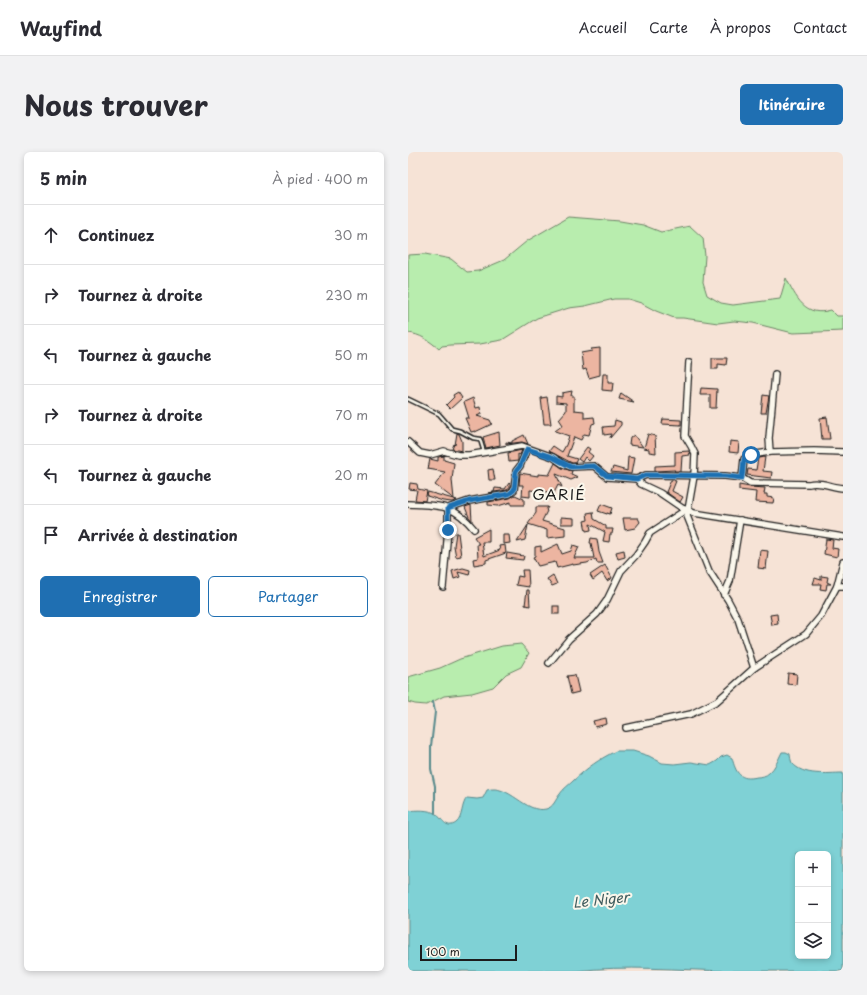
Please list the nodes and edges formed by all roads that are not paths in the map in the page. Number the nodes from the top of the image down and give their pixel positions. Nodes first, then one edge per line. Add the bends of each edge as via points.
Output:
1 (689, 362) dead end
2 (775, 374) dead end
3 (408, 399) edge
4 (408, 442) edge
5 (527, 449) junction
6 (484, 452) junction
7 (770, 452) junction
8 (843, 452) edge
9 (694, 476) junction
10 (742, 478) junction
11 (637, 479) junction
12 (843, 488) edge
13 (408, 504) edge
14 (448, 508) junction
15 (688, 510) junction
16 (740, 520) junction
17 (474, 530) dead end
18 (843, 537) edge
19 (843, 562) edge
20 (840, 586) edge
21 (443, 588) dead end
22 (724, 595) junction
23 (549, 663) dead end
24 (754, 668) junction
25 (626, 728) dead end

1 - 9 street via 685,436 695,454
2 - 7 street
3 - 6 lane via 439,414 452,429 480,439
4 - 6 street via 420,453 430,455 444,452 458,455
5 - 6 street via 522,446
5 - 11 street via 552,457 571,467 594,466 607,476
5 - 14 street via 516,471 514,490 509,494 469,501
7 - 8 street
7 - 10 street via 751,455 744,459
9 - 10 street
9 - 11 street via 646,475
9 - 15 street
10 - 12 street via 750,483 817,482
11 - 15 street via 640,484
13 - 14 street
14 - 17 street via 461,516
14 - 21 street
15 - 16 street
15 - 22 street via 687,516 706,566
15 - 23 street via 650,533 636,555 621,571 597,614 569,639
16 - 18 street
16 - 22 street via 730,581
19 - 20 street
20 - 24 street via 806,634
22 - 24 street via 738,619
24 - 25 street via 716,701 691,714

